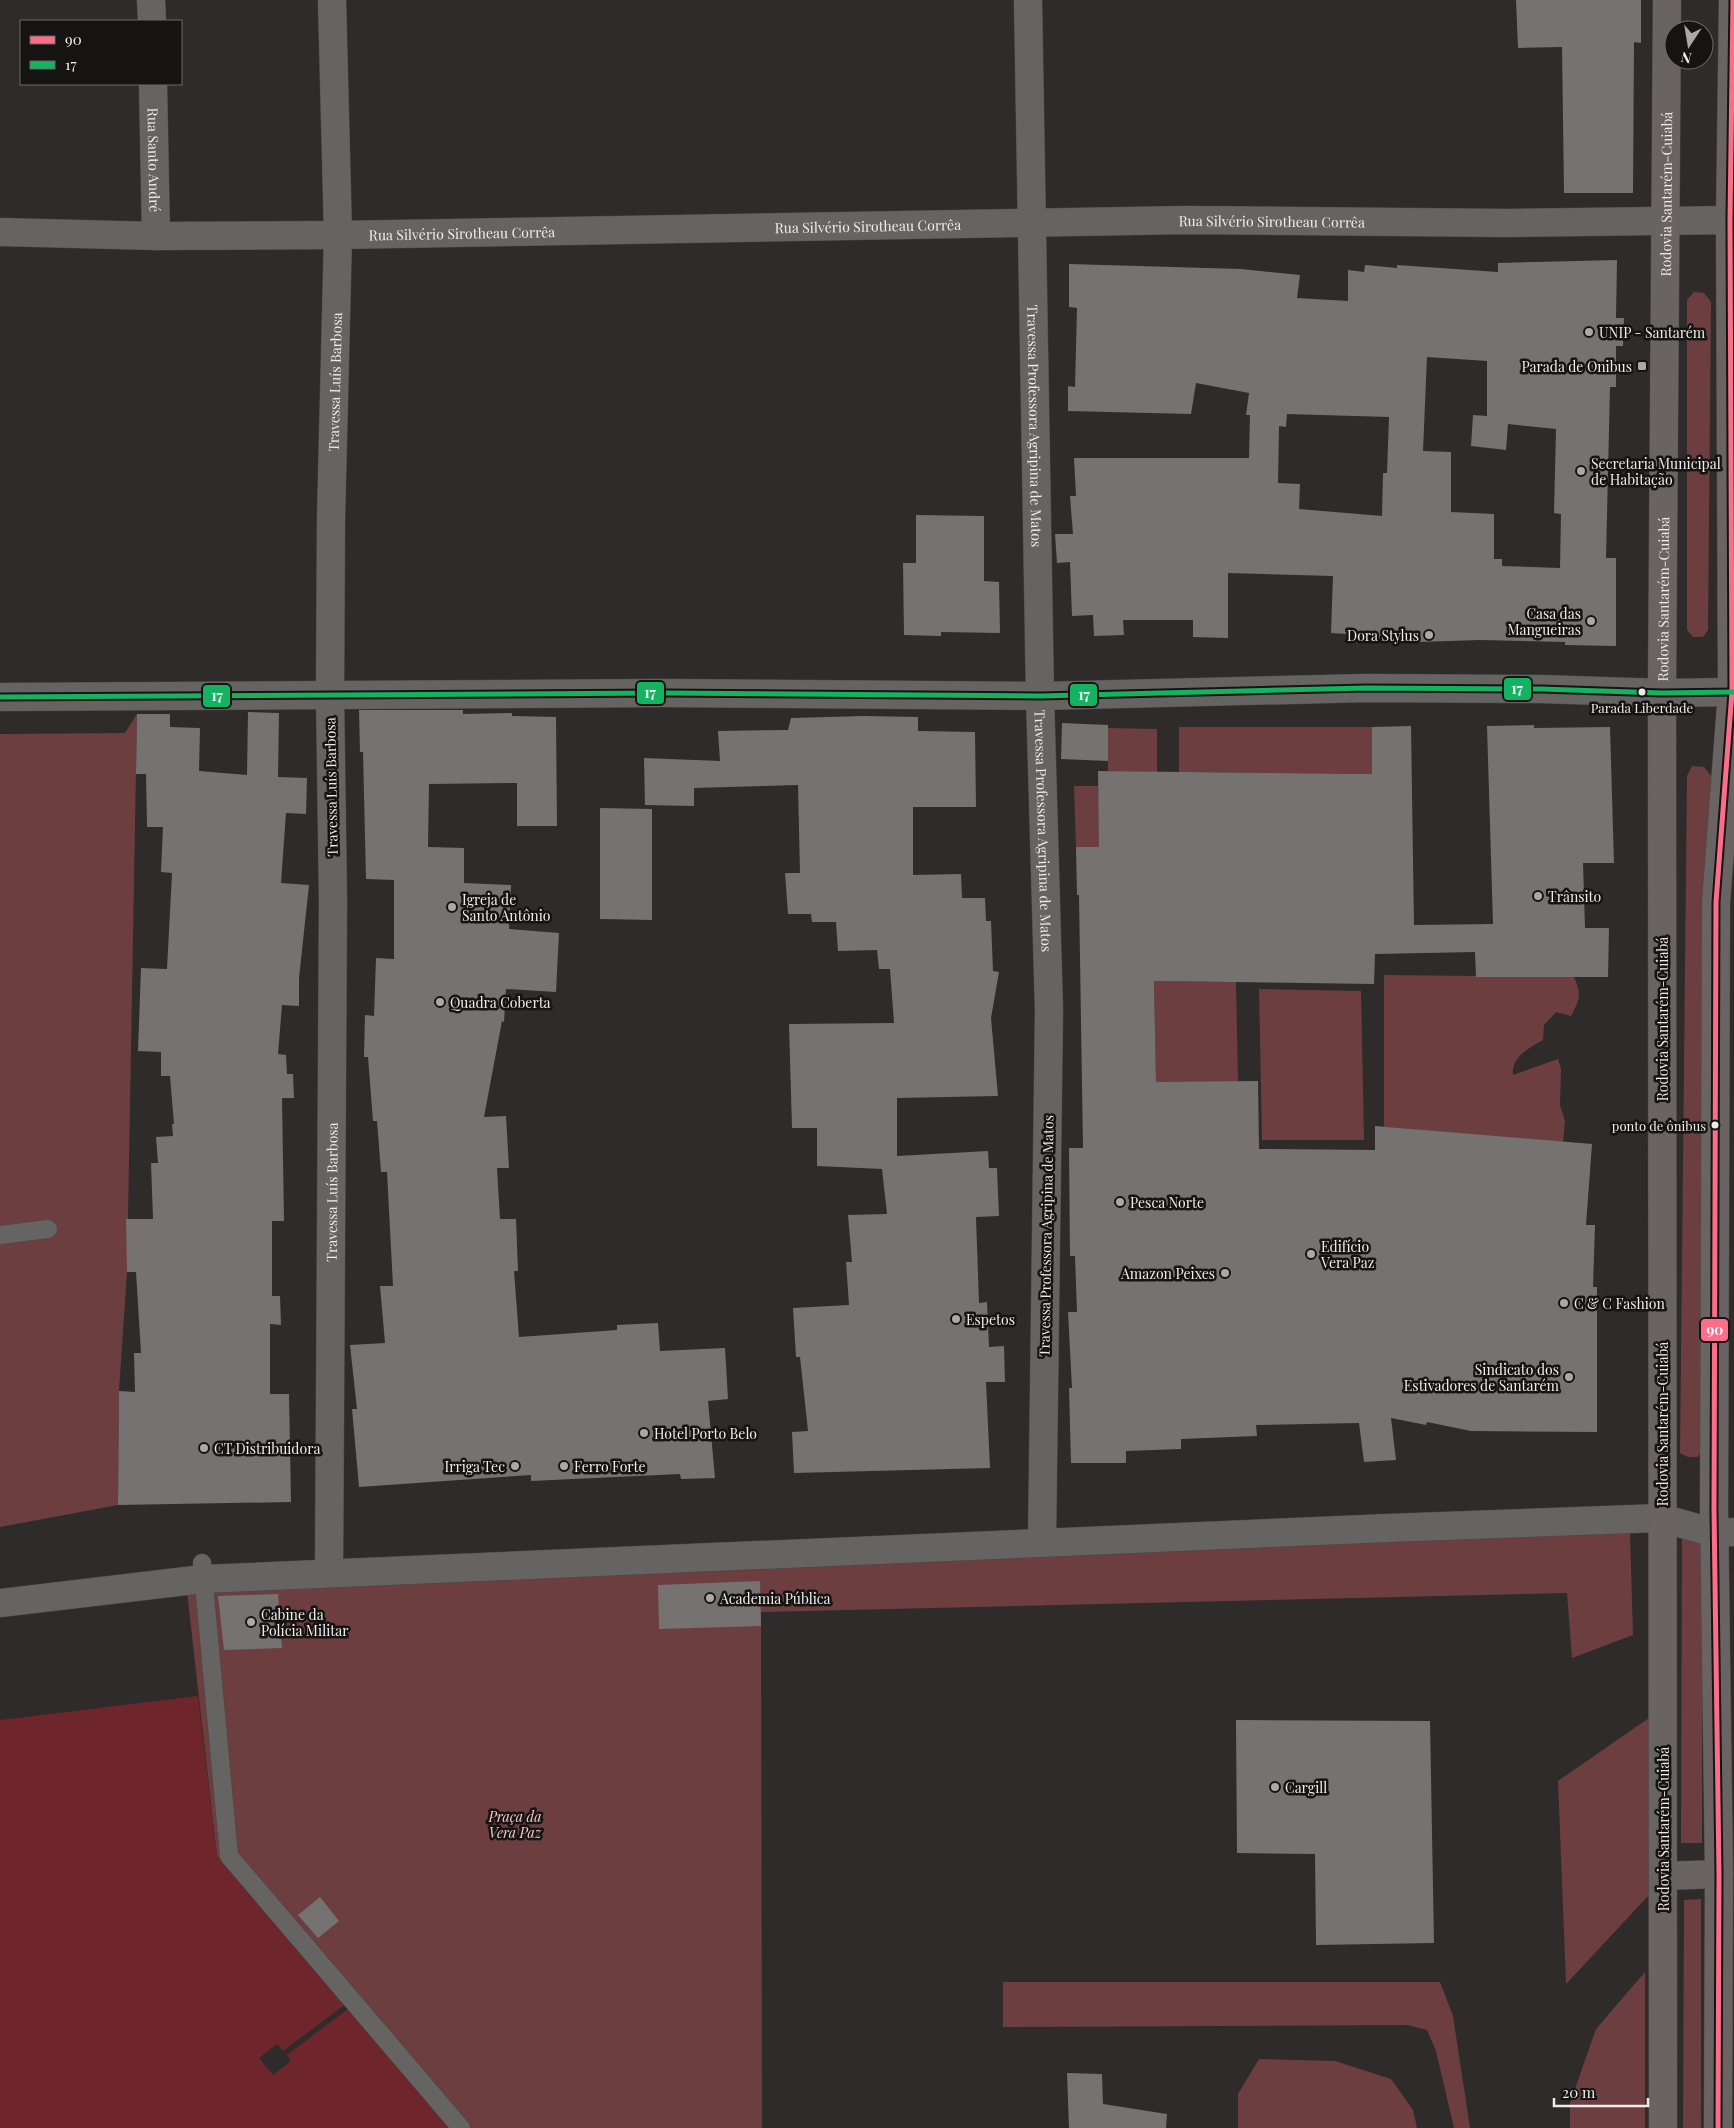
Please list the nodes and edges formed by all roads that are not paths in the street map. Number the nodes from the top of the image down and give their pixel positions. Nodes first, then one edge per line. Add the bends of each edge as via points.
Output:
1 (151, 0) edge
2 (332, 0) edge
3 (1028, 0) edge
4 (1667, 0) edge
5 (1733, 0) edge
6 (152, 20) edge
7 (153, 85) edge
8 (1666, 220) junction
9 (1732, 220) edge
10 (1032, 222) junction
11 (0, 232) edge
12 (338, 235) junction
13 (156, 236) junction
14 (1733, 692) edge
15 (1662, 693) junction
16 (330, 694) junction
17 (1040, 696) junction
18 (0, 697) edge
19 (48, 1229) dead end
20 (0, 1235) edge
21 (1661, 1518) junction
22 (1724, 1532) edge
23 (1042, 1543) junction
24 (203, 1571) junction
25 (329, 1573) junction
26 (0, 1603) edge
27 (1719, 1874) junction
28 (1663, 1876) junction
29 (461, 2128) edge
30 (1663, 2128) edge
31 (1718, 2128) edge

1 - 6 street
2 - 12 street, Travessa Luís Barbosa
3 - 10 street, Travessa Professora Agripina de Matos
4 - 8 highway, Rodovia Santarém-Cuiabá
5 - 9 highway
7 - 13 street, Rua Santo André
8 - 9 street, Rua Silvério Sirotheau Corrêa
8 - 10 street, Rua Silvério Sirotheau Corrêa
8 - 15 highway, Rodovia Santarém-Cuiabá
9 - 14 highway
10 - 12 street, Rua Silvério Sirotheau Corrêa
10 - 17 street, Travessa Professora Agripina de Matos
11 - 13 street, Rua Silvério Sirotheau Corrêa
12 - 13 street, Rua Silvério Sirotheau Corrêa
12 - 16 street, Travessa Luís Barbosa via 330,518
14 - 15 street
14 - 22 highway via 1716,902
15 - 17 street via 1367,688
15 - 21 highway, Rodovia Santarém-Cuiabá
16 - 17 street
16 - 18 street
16 - 25 street, Travessa Luís Barbosa via 333,900
17 - 23 street, Travessa Professora Agripina de Matos via 1050,1010
19 - 20 lane
21 - 22 street
21 - 23 street
21 - 28 highway, Rodovia Santarém-Cuiabá
22 - 27 highway
23 - 25 street
24 - 25 street
24 - 26 street
24 - 29 lane via 229,1856
27 - 28 highway
27 - 31 highway
28 - 30 highway, Rodovia Santarém-Cuiabá

